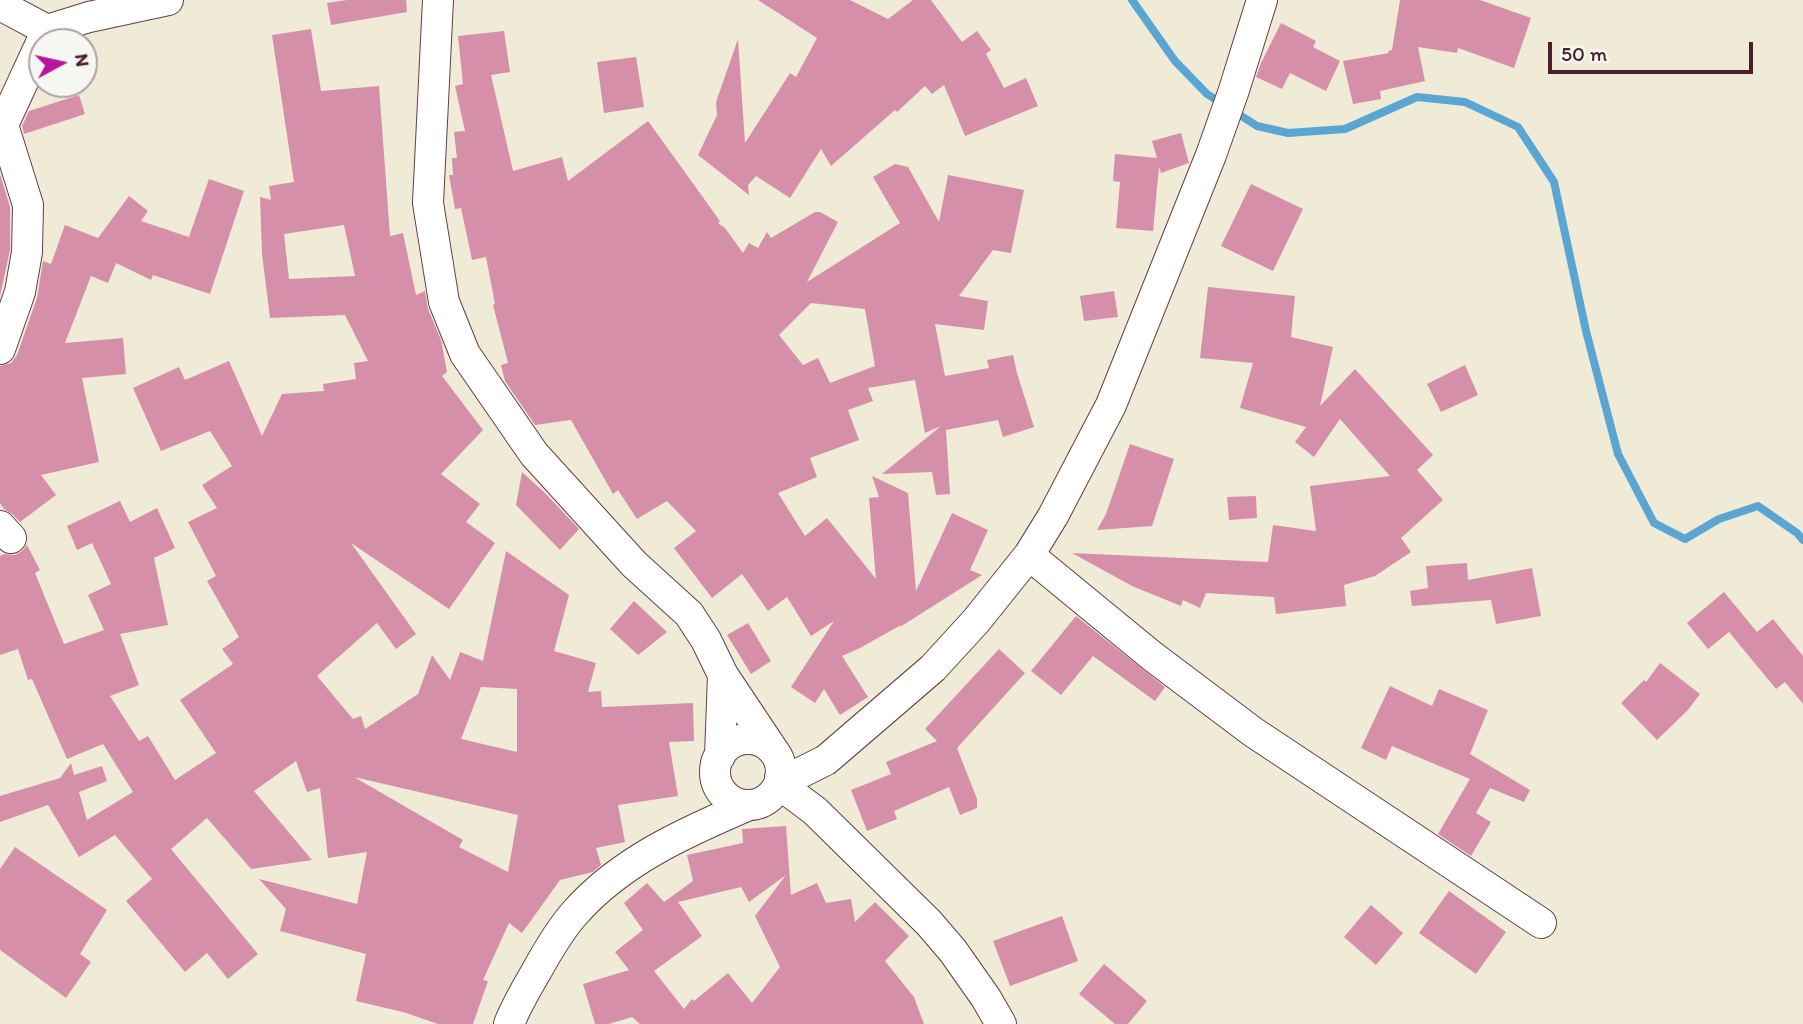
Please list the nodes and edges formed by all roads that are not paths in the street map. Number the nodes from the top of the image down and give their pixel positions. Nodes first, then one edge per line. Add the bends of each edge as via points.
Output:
1 (168, 0) edge
2 (438, 0) edge
3 (1262, 0) edge
4 (0, 5) edge
5 (43, 28) edge
6 (53, 28) edge
7 (28, 71) edge
8 (2, 127) edge
9 (0, 349) edge
10 (1029, 555) junction
11 (723, 675) junction
12 (826, 760) junction
13 (718, 766) junction
14 (778, 771) junction
15 (749, 805) junction
16 (815, 811) junction
17 (688, 832) junction
18 (1541, 923) dead end
19 (509, 1024) edge
20 (1001, 1024) edge

1 - 6 street
2 - 11 street via 428,203 444,302 464,354 534,454 634,564 689,614
3 - 10 street via 1211,155 1111,405
4 - 5 street
7 - 8 street
8 - 9 street via 28,205 28,229 20,292
10 - 12 street via 933,668
10 - 18 street via 1253,732
11 - 13 street
11 - 14 street
12 - 14 street via 796,775
12 - 16 street via 812,781
13 - 14 street via 727,747 747,739 768,746
13 - 15 street via 719,788 725,796
13 - 17 street via 708,801
14 - 15 street via 773,794
14 - 16 street
15 - 17 street
16 - 20 street via 929,923
17 - 19 street via 639,859 573,915 550,947

